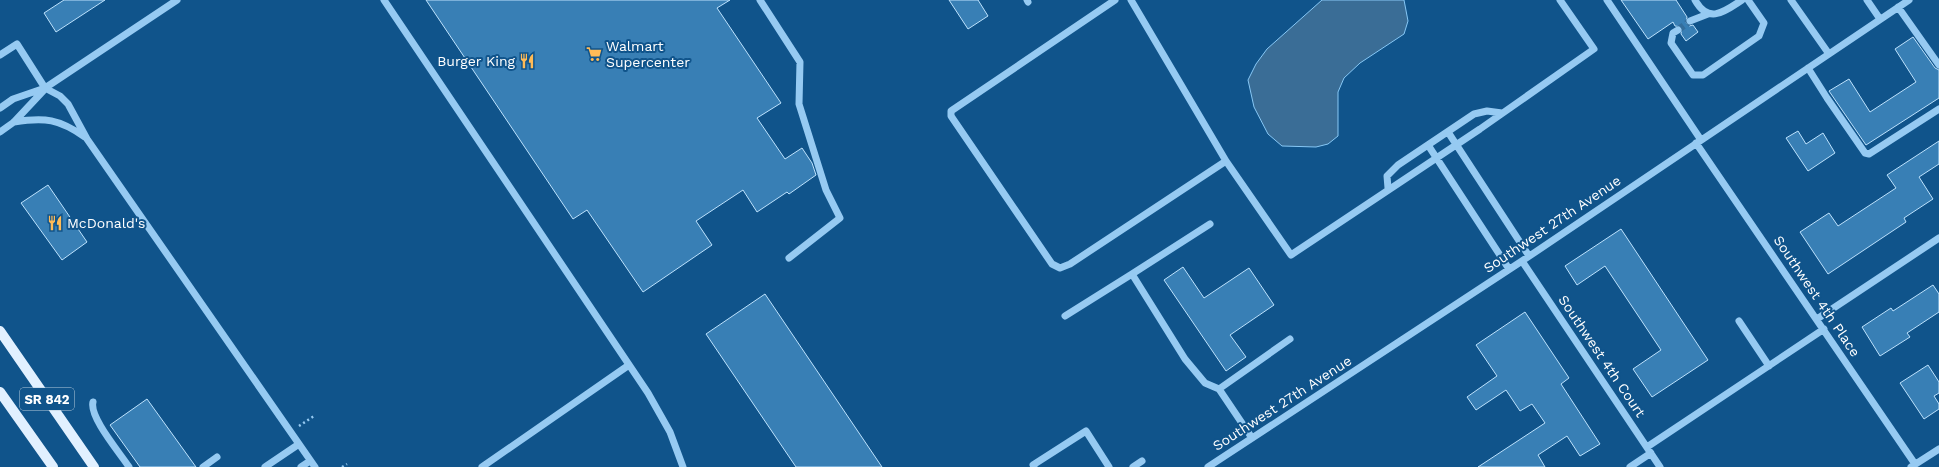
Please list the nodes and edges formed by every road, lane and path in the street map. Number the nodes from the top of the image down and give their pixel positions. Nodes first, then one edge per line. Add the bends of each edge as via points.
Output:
1 (177, 0) edge
2 (384, 0) edge
3 (760, 0) edge
4 (1115, 0) edge
5 (1131, 0) edge
6 (1560, 0) edge
7 (1608, 0) edge
8 (1695, 0) edge
9 (1742, 0) edge
10 (1748, 0) edge
11 (1791, 0) edge
12 (1867, 0) edge
13 (1909, 0) edge
14 (1898, 7) junction
15 (1708, 14) junction
16 (1880, 19) junction
17 (1690, 21) tunnel mouth
18 (1678, 30) tunnel mouth
19 (1829, 54) junction
20 (0, 55) edge
21 (1939, 65) edge
22 (1808, 68) junction
23 (45, 88) junction
24 (0, 108) edge
25 (1939, 109) edge
26 (1502, 113) junction
27 (14, 122) junction
28 (0, 132) edge
29 (1448, 132) junction
30 (87, 139) junction
31 (1698, 142) junction
32 (1456, 143) junction
33 (1428, 145) junction
34 (1436, 157) junction
35 (1226, 161) junction
36 (1388, 188) junction
37 (1210, 224) dead end
38 (1939, 238) edge
39 (1529, 256) junction
40 (788, 258) dead end
41 (1522, 260) junction
42 (1509, 269) junction
43 (1132, 274) junction
44 (1066, 316) dead end
45 (1817, 319) junction
46 (1739, 321) dead end
47 (1824, 329) junction
48 (0, 331) edge
49 (1290, 339) dead end
50 (629, 365) junction
51 (1769, 366) junction
52 (1219, 389) junction
53 (0, 392) edge
54 (94, 402) dead end
55 (3, 403) edge
56 (314, 416) dead end
57 (297, 427) dead end
58 (1252, 438) junction
59 (299, 444) junction
60 (1939, 449) edge
61 (1649, 450) junction
62 (217, 457) dead end
63 (1142, 461) dead end
64 (312, 464) edge
65 (347, 464) dead end
66 (1913, 466) edge
67 (53, 467) edge
68 (94, 467) edge
69 (129, 467) edge
70 (203, 467) edge
71 (265, 467) edge
72 (301, 467) edge
73 (342, 467) edge
74 (482, 467) edge
75 (683, 467) edge
76 (1034, 467) edge
77 (1109, 467) edge
78 (1133, 467) edge
79 (1208, 467) edge
80 (1630, 467) edge
81 (1660, 467) edge

1 - 23 street
2 - 50 street
3 - 40 street via 800,62 799,104 826,190 840,218
4 - 35 street via 951,111 951,116 1052,264 1060,268 1070,264
5 - 35 street
6 - 26 street via 1594,49
7 - 31 street, Southwest 4th Place
8 - 15 street
9 - 15 street via 1725,12
10 - 18 street via 1764,23 1759,36 1703,75 1693,75 1671,43 1673,34
11 - 19 street
12 - 16 street
13 - 14 street, Southwest 27th Avenue
14 - 16 street, Southwest 27th Avenue
14 - 21 street
15 - 17 street
16 - 19 street, Southwest 27th Avenue
19 - 22 street, Southwest 27th Avenue
20 - 23 street via 17,44
22 - 25 street via 1865,153 1869,154
22 - 31 street, Southwest 27th Avenue
23 - 24 street via 12,99
23 - 27 street
23 - 30 street via 68,104
26 - 29 street via 1487,111 1474,114
26 - 32 street
27 - 28 street
27 - 30 street via 48,119 71,127
29 - 32 street
29 - 33 street
30 - 59 street
31 - 39 street, Southwest 27th Avenue
31 - 45 street, Southwest 4th Place
32 - 34 street
32 - 39 street
33 - 34 street
33 - 36 street via 1398,165 1387,176
34 - 36 street
34 - 42 street
35 - 36 street via 1291,254
37 - 43 street
38 - 45 street
39 - 41 street, Southwest 27th Avenue
41 - 42 street, Southwest 27th Avenue
41 - 61 street, Southwest 4th Court
42 - 58 street, Southwest 27th Avenue
43 - 44 street
43 - 52 street via 1185,359 1205,383
45 - 47 street, Southwest 4th Place
46 - 51 street
47 - 51 street
47 - 66 street, Southwest 4th Place
48 - 68 main road, SR 842
49 - 52 street
50 - 74 street
50 - 75 street via 670,432
51 - 61 street
52 - 58 street
53 - 55 main road, SR 842
54 - 69 street via 92,407 96,418
55 - 67 main road, SR 842
56 - 57 path
58 - 79 street, Southwest 27th Avenue
59 - 64 street
59 - 71 street
60 - 66 street
61 - 80 street
61 - 81 street, Southwest 4th Court
62 - 70 street
63 - 78 street
64 - 72 street
65 - 73 path
76 - 77 street via 1086,431

